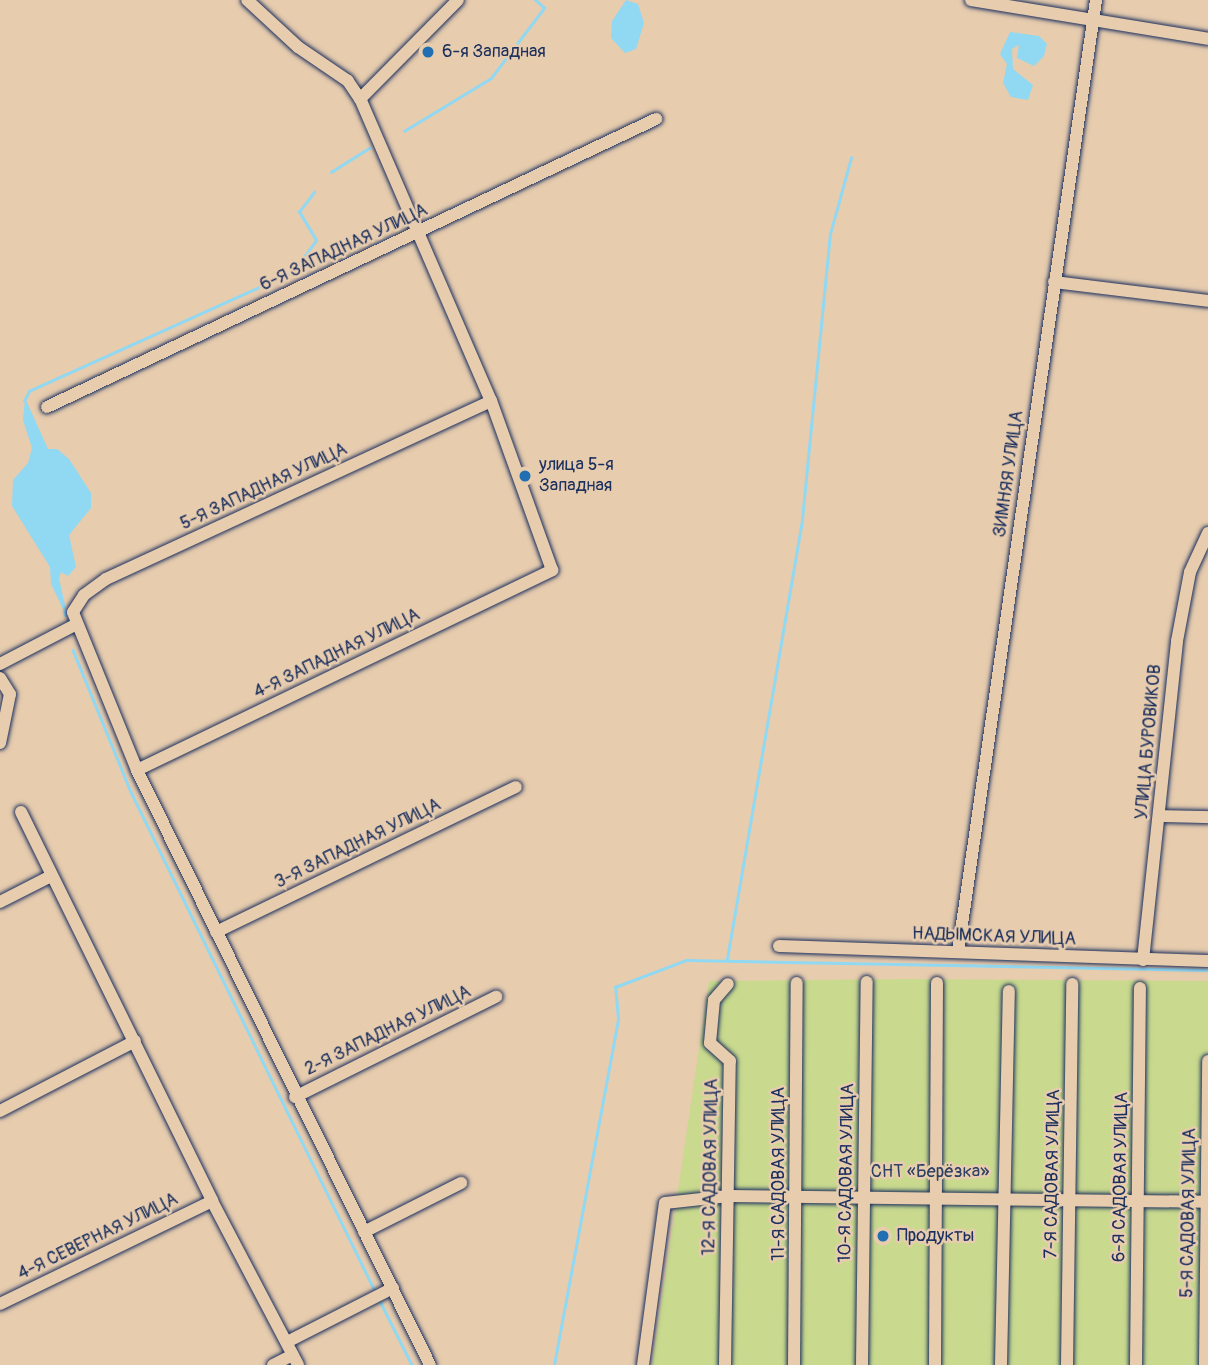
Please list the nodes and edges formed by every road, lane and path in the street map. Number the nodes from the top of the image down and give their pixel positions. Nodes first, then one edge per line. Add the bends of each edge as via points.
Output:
1 (247, 0) edge
2 (458, 0) edge
3 (971, 0) edge
4 (1096, 0) edge
5 (1093, 23) junction
6 (1208, 39) edge
7 (360, 99) junction
8 (656, 119) dead end
9 (420, 232) junction
10 (1054, 282) junction
11 (1208, 301) edge
12 (491, 401) junction
13 (47, 407) dead end
14 (1208, 533) edge
15 (75, 625) junction
16 (0, 664) edge
17 (0, 678) edge
18 (0, 743) edge
19 (137, 770) junction
20 (516, 787) dead end
21 (21, 812) dead end
22 (1160, 816) junction
23 (1208, 817) edge
24 (51, 876) junction
25 (0, 902) edge
26 (216, 932) junction
27 (779, 946) dead end
28 (958, 952) junction
29 (1143, 960) junction
30 (1208, 961) edge
31 (867, 982) dead end
32 (797, 983) dead end
33 (728, 984) dead end
34 (937, 984) dead end
35 (1072, 984) dead end
36 (1140, 988) dead end
37 (1009, 991) dead end
38 (496, 998) dead end
39 (135, 1041) junction
40 (1208, 1061) edge
41 (295, 1097) junction
42 (0, 1111) edge
43 (461, 1183) dead end
44 (729, 1196) junction
45 (797, 1197) junction
46 (864, 1198) junction
47 (934, 1199) junction
48 (1070, 1200) junction
49 (212, 1201) junction
50 (1008, 1201) junction
51 (1138, 1201) junction
52 (1208, 1202) edge
53 (364, 1232) junction
54 (393, 1288) junction
55 (0, 1304) edge
56 (288, 1342) junction
57 (296, 1360) edge
58 (273, 1365) edge
59 (430, 1365) edge
60 (643, 1365) edge
61 (725, 1365) edge
62 (794, 1365) edge
63 (862, 1365) edge
64 (935, 1365) edge
65 (1001, 1365) edge
66 (1068, 1365) edge
67 (1136, 1365) edge
68 (1205, 1365) edge

1 - 7 street via 298,47 348,81
2 - 7 street
3 - 5 street
4 - 5 street, ЗИМНЯЯ УЛИЦА
5 - 6 street
5 - 10 street, ЗИМНЯЯ УЛИЦА
7 - 9 street
8 - 9 street, 6-Я ЗАПАДНАЯ УЛИЦА
9 - 12 street
9 - 13 street, 6-Я ЗАПАДНАЯ УЛИЦА
10 - 11 street
10 - 28 street, ЗИМНЯЯ УЛИЦА
12 - 15 street, 5-Я ЗАПАДНАЯ УЛИЦА via 106,579 84,595 73,612
12 - 19 street, 4-Я ЗАПАДНАЯ УЛИЦА via 552,570
14 - 22 street, УЛИЦА БУРОВИКОВ via 1185,593 1169,698
15 - 16 street
15 - 19 street
17 - 18 street via 10,694
19 - 26 street
20 - 26 street, 3-Я ЗАПАДНАЯ УЛИЦА
21 - 24 street
22 - 23 street
22 - 29 street, УЛИЦА БУРОВИКОВ
24 - 25 street
24 - 39 street
26 - 41 street
27 - 28 street, НАДЫМСКАЯ УЛИЦА
28 - 29 street, НАДЫМСКАЯ УЛИЦА
29 - 30 street, НАДЫМСКАЯ УЛИЦА
31 - 46 street, 10-Я САДОВАЯ УЛИЦА
32 - 45 street, 11-Я САДОВАЯ УЛИЦА
33 - 44 street, 12-Я САДОВАЯ УЛИЦА via 714,1000 710,1043 730,1061
34 - 47 street
35 - 48 street, 7-Я САДОВАЯ УЛИЦА
36 - 51 street, 6-Я САДОВАЯ УЛИЦА
37 - 50 street
38 - 41 street, 2-Я ЗАПАДНАЯ УЛИЦА
39 - 42 street
39 - 49 street
40 - 52 street, 5-Я САДОВАЯ УЛИЦА
41 - 53 street
43 - 53 street
44 - 45 street
44 - 60 street via 665,1203
44 - 61 street, 12-Я САДОВАЯ УЛИЦА
45 - 46 street
45 - 62 street, 11-Я САДОВАЯ УЛИЦА
46 - 47 street
46 - 63 street, 10-Я САДОВАЯ УЛИЦА
47 - 50 street
47 - 64 street
48 - 50 street
48 - 51 street
48 - 66 street, 7-Я САДОВАЯ УЛИЦА
49 - 55 street, 4-Я СЕВЕРНАЯ УЛИЦА
49 - 56 street
50 - 65 street
51 - 52 street
51 - 67 street, 6-Я САДОВАЯ УЛИЦА
52 - 68 street, 5-Я САДОВАЯ УЛИЦА
53 - 54 street
54 - 56 street
54 - 59 street
56 - 57 street
57 - 58 street

